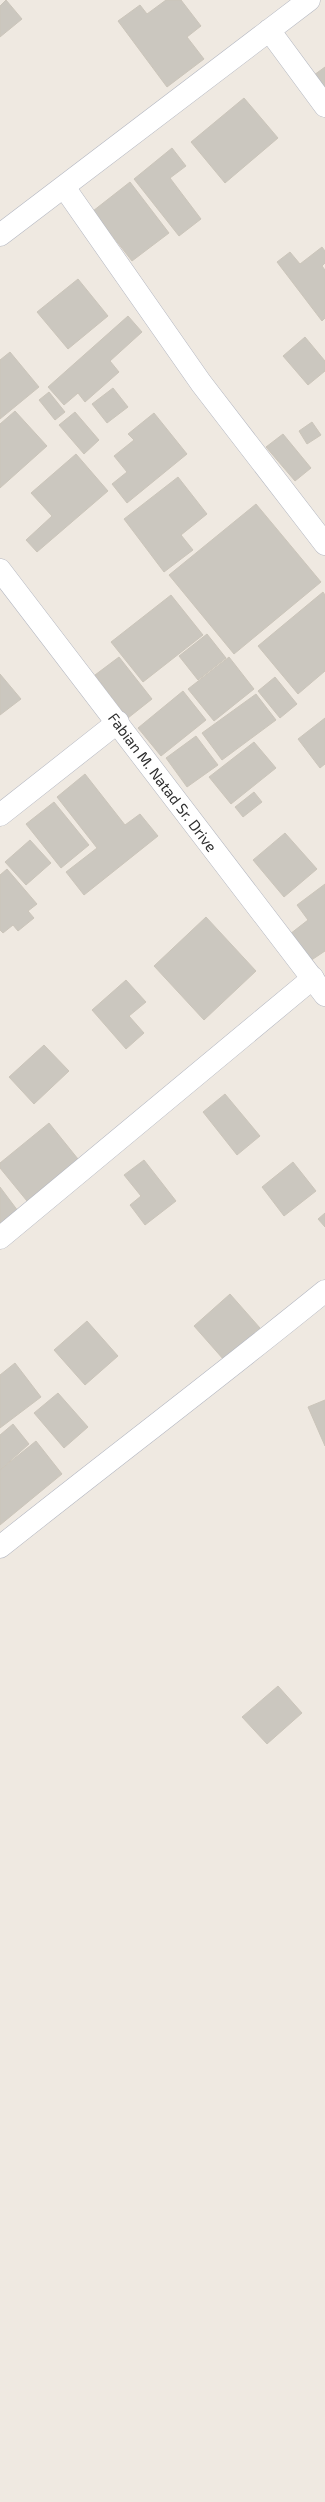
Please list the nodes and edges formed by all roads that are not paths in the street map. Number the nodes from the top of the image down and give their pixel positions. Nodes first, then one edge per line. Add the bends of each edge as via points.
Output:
1 (309, 0) edge
2 (268, 30) junction
3 (325, 106) edge
4 (64, 188) junction
5 (0, 235) edge
6 (325, 544) edge
7 (0, 570) edge
8 (118, 722) junction
9 (0, 815) edge
10 (319, 987) edge
11 (0, 1238) edge
12 (325, 1291) edge
13 (0, 1547) edge

1 - 2 street
2 - 3 street
2 - 4 street
4 - 5 street
4 - 6 street via 201,383
7 - 8 street, Fabian M. Natad Sr. Drive
8 - 9 street
8 - 10 street, Fabian M. Natad Sr. Drive
10 - 11 street
12 - 13 street

